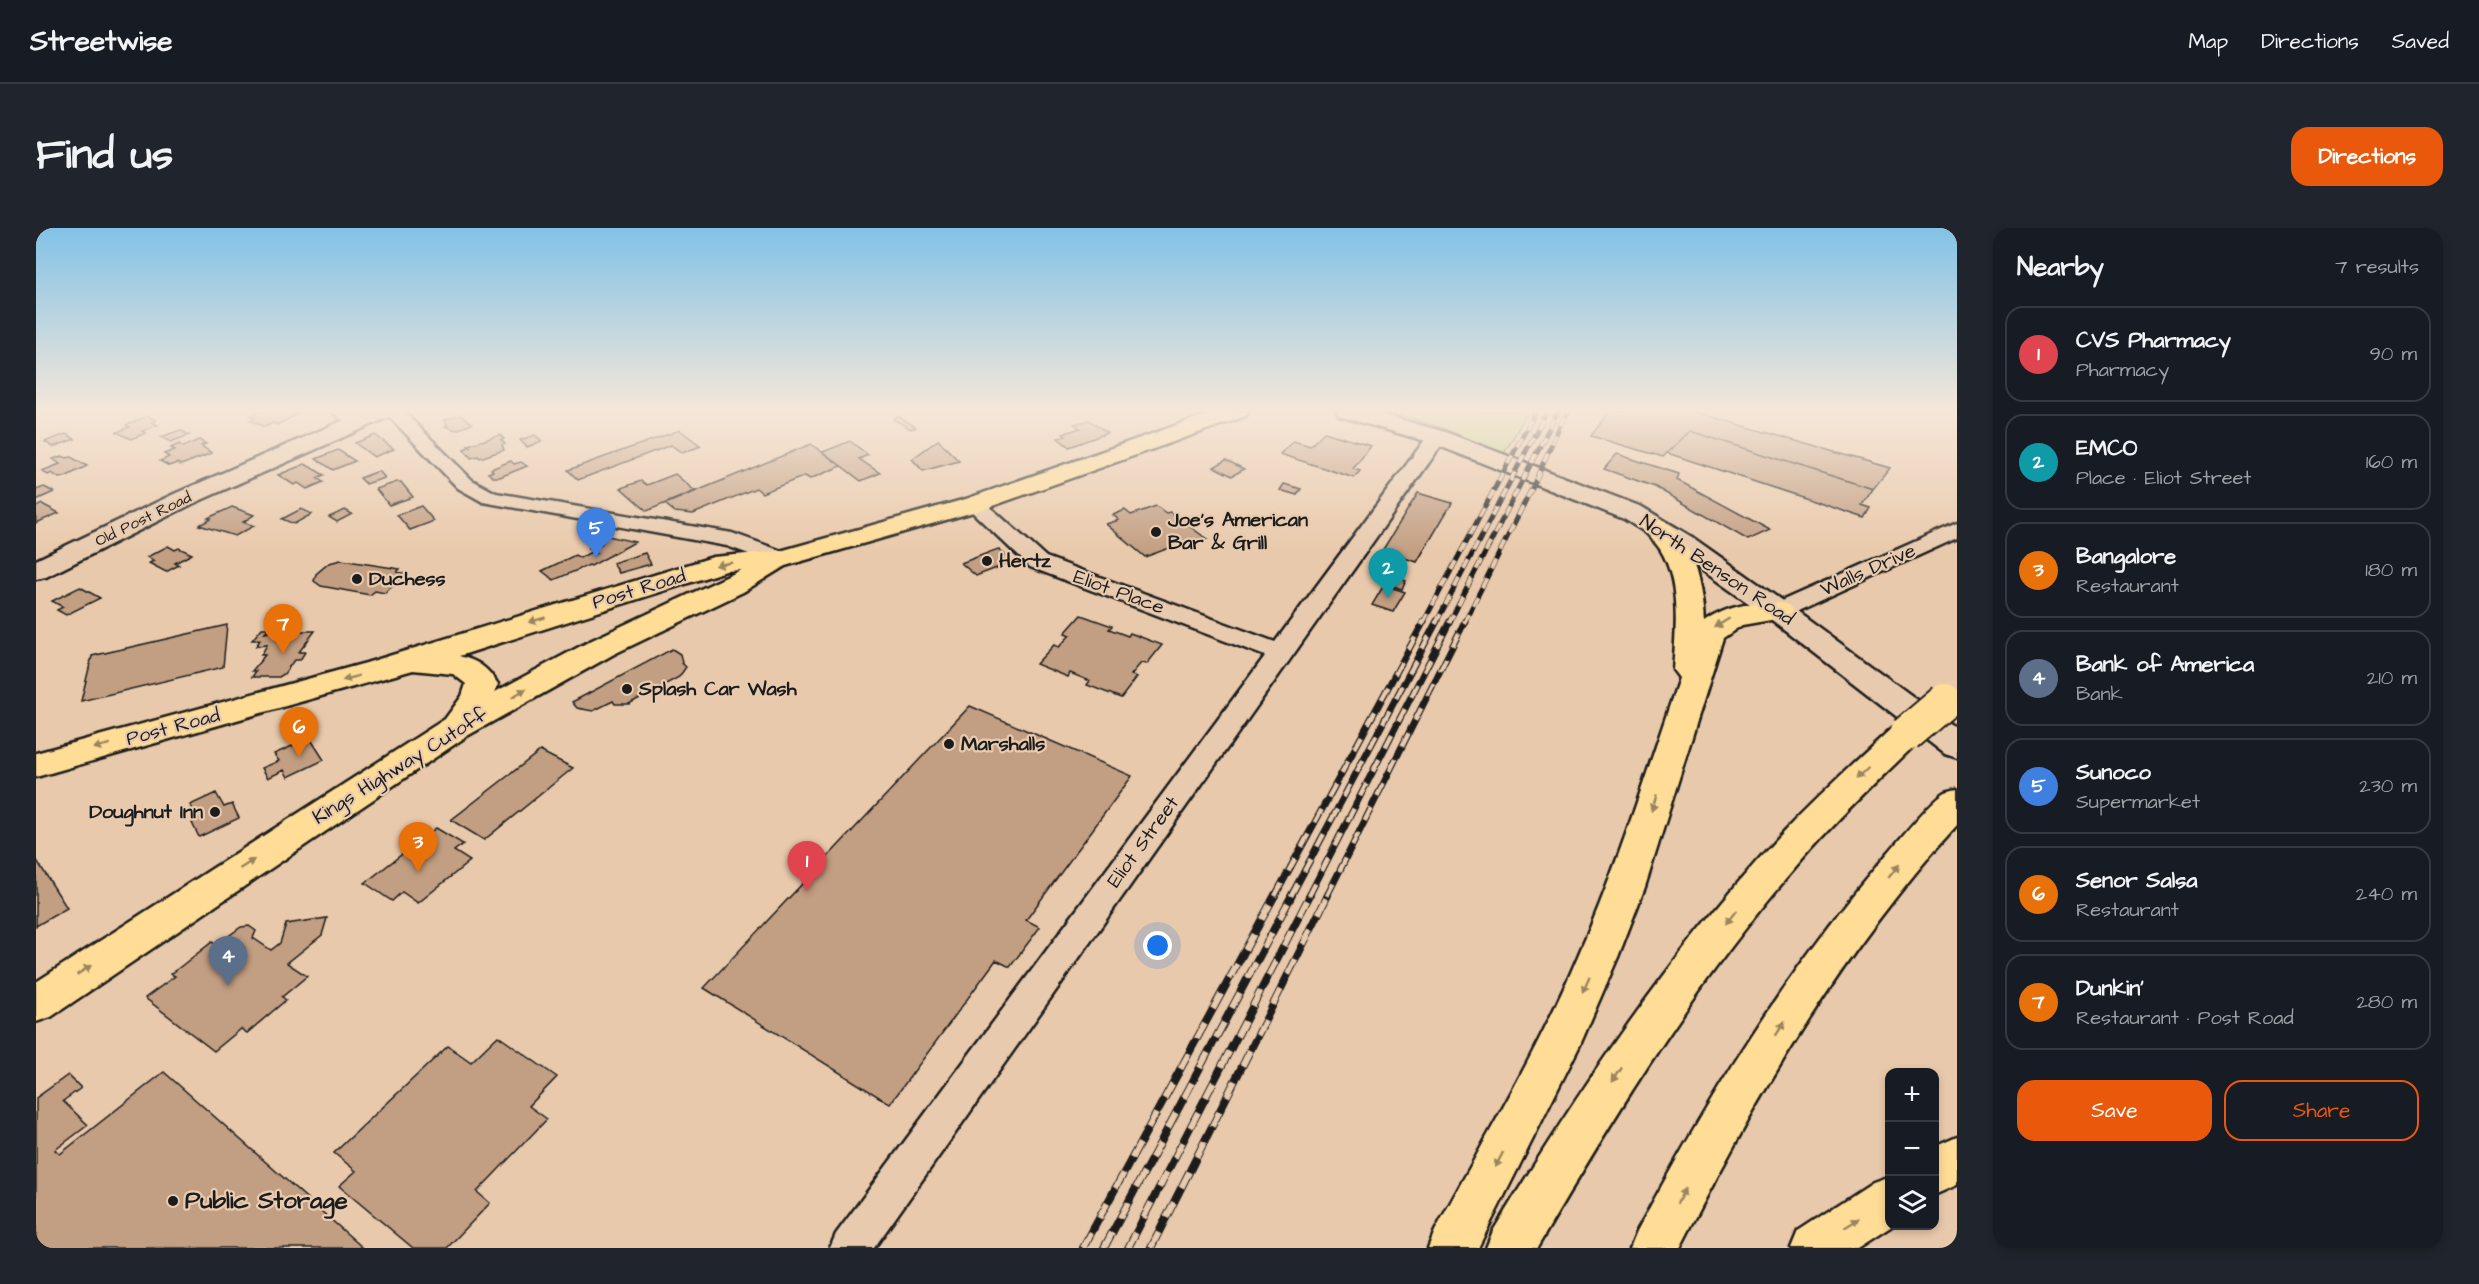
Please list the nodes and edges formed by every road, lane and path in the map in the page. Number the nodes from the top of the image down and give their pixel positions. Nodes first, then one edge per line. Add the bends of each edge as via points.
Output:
1 (263, 459) edge
2 (440, 459) edge
3 (1104, 459) edge
4 (1421, 459) edge
5 (1494, 459) edge
6 (975, 504) junction
7 (1652, 524) junction
8 (1957, 530) edge
9 (782, 559) junction
10 (36, 571) edge
11 (1779, 611) junction
12 (1280, 652) junction
13 (407, 661) junction
14 (1951, 696) edge
15 (1681, 718) junction
16 (455, 728) junction
17 (1957, 746) edge
18 (36, 765) edge
19 (1957, 801) edge
20 (36, 1004) edge
21 (1957, 1160) edge
22 (1939, 1170) edge
23 (1885, 1202) edge
24 (850, 1248) edge
25 (1452, 1248) edge
26 (1510, 1248) edge
27 (1654, 1248) edge
28 (1815, 1248) edge

1 - 10 main road, Old Post Road
2 - 9 street via 465,484 490,498 732,540
3 - 6 main road, Post Road
4 - 12 street, Eliot Street
5 - 7 main road, North Benson Road via 1613,504
6 - 9 main road, Post Road
6 - 12 street, Eliot Place via 1038,562
7 - 11 main road, North Benson Road
7 - 15 main road via 1674,549 1686,584 1689,663
8 - 11 street, Walls Drive
9 -> 13 main road, Post Road via 723,563
16 -> 9 main road, Kings Highway Cutoff via 603,646 746,580
11 -> 15 main road via 1730,618 1714,628
11 - 17 main road, North Benson Road
12 - 24 street, Eliot Street
13 - 16 main road via 446,663 477,674 482,684 477,699
13 -> 18 main road, Post Road
14 -> 26 main road, bridge via 1827,808 1741,904 1696,961 1594,1111
15 -> 25 main road via 1626,887 1598,957 1544,1073
20 -> 16 main road, Kings Highway Cutoff
27 -> 19 main road via 1731,1106 1816,973 1897,867
21 - 22 main road
28 -> 23 main road

